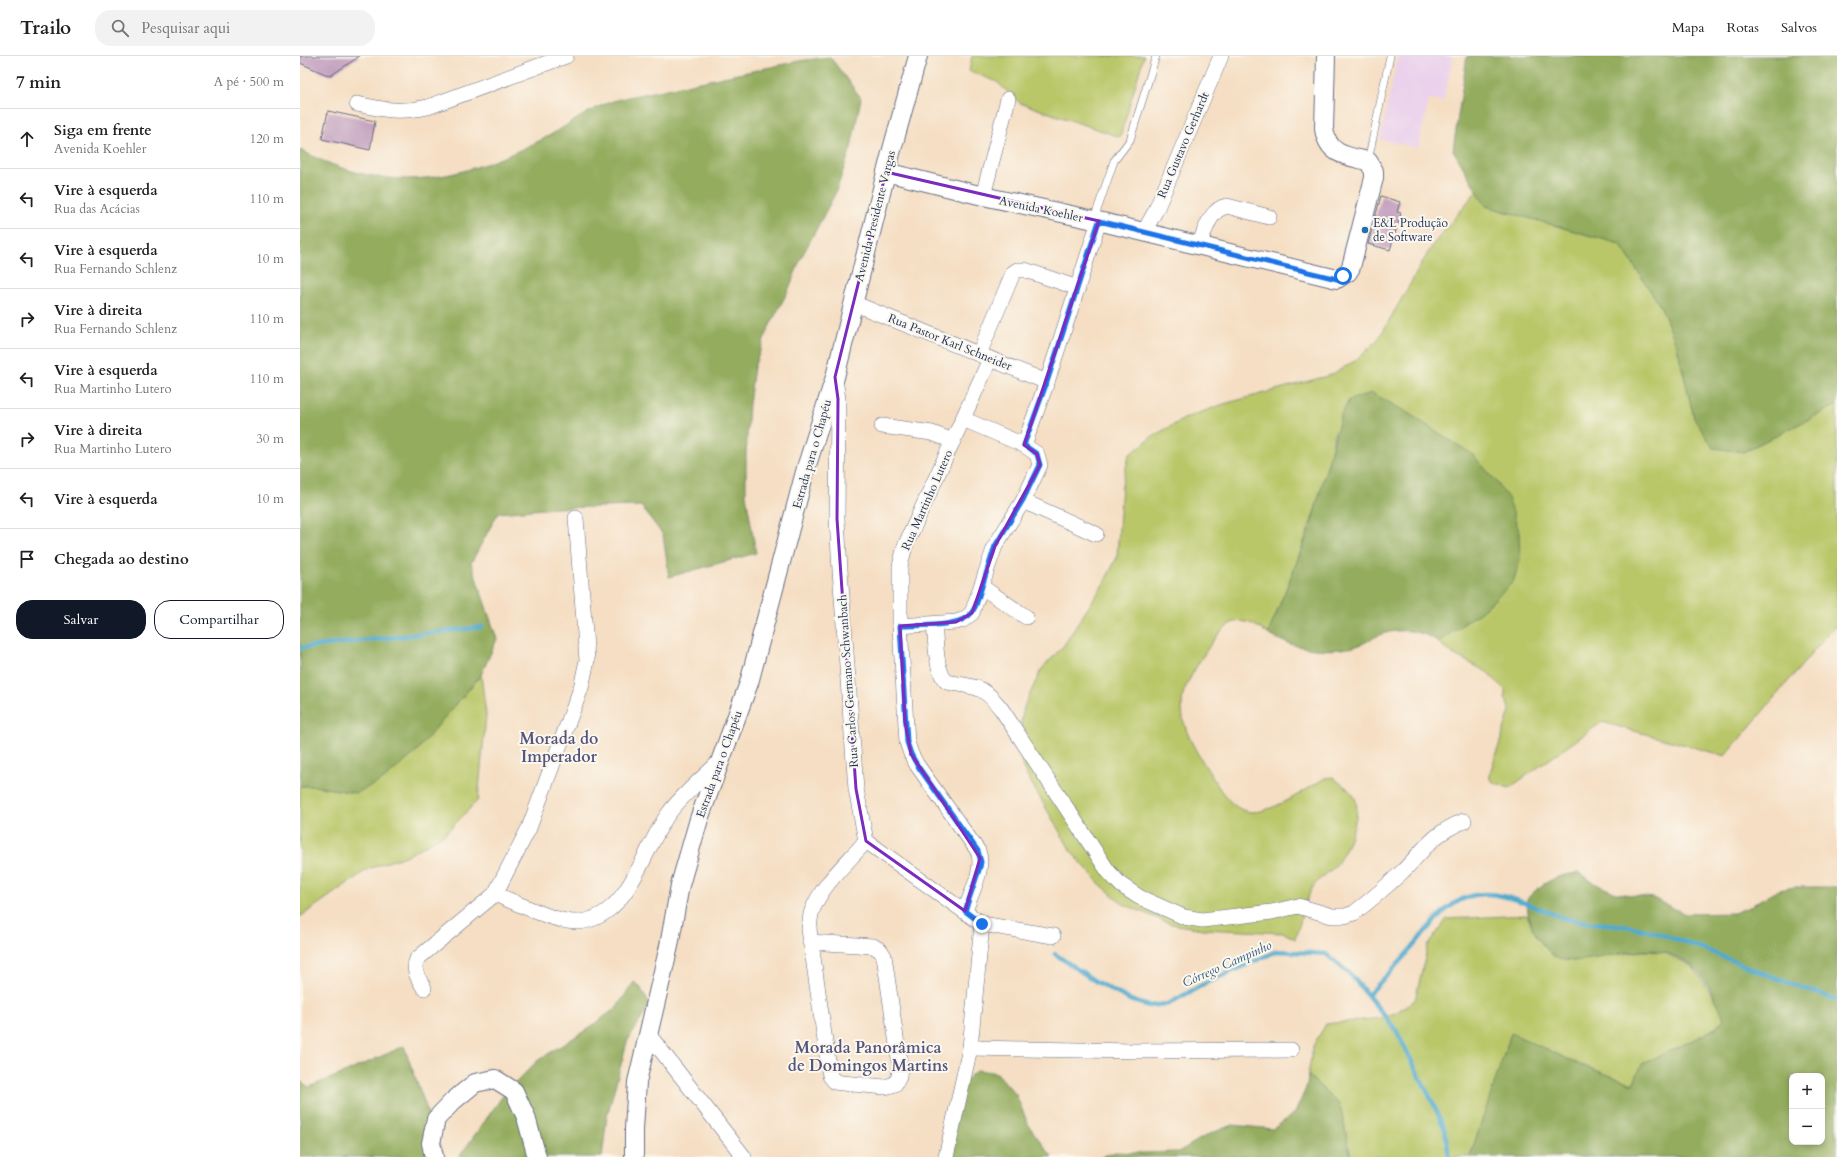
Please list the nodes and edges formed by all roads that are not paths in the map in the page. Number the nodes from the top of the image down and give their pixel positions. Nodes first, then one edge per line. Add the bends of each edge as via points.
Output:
1 (566, 56) edge
2 (918, 56) edge
3 (1156, 56) edge
4 (1221, 56) edge
5 (1326, 56) edge
6 (1390, 56) edge
7 (1008, 99) dead end
8 (357, 104) dead end
9 (1368, 161) junction
10 (886, 172) junction
11 (983, 196) junction
12 (1269, 217) dead end
13 (1096, 220) junction
14 (1144, 232) junction
15 (1199, 245) junction
16 (1078, 288) junction
17 (853, 303) junction
18 (985, 357) junction
19 (834, 377) junction
20 (1047, 382) junction
21 (963, 419) junction
22 (882, 426) dead end
23 (953, 441) junction
24 (1024, 445) junction
25 (1023, 500) junction
26 (576, 518) dead end
27 (1096, 534) dead end
28 (982, 587) junction
29 (1026, 618) dead end
30 (934, 624) junction
31 (900, 626) junction
32 (718, 763) junction
33 (1464, 821) dead end
34 (866, 841) junction
35 (495, 894) junction
36 (965, 911) junction
37 (982, 924) junction
38 (1053, 936) dead end
39 (810, 942) junction
40 (424, 988) dead end
41 (649, 1035) junction
42 (970, 1048) junction
43 (1291, 1050) dead end
44 (434, 1157) edge
45 (537, 1157) edge
46 (634, 1157) edge
47 (744, 1157) edge
48 (946, 1157) edge

1 - 8 street via 428,107 409,111 383,110
2 - 10 street, Avenida Presidente Vargas
3 - 13 lane via 1130,140 1114,161
4 - 14 street, Rua Gustavo Gerhardt via 1156,210
5 - 9 street via 1325,139 1337,152
6 - 9 lane
7 - 11 street
9 - 15 street, Avenida Koehler via 1374,171 1351,267 1337,279
10 - 11 street, Avenida Koehler
10 - 17 street, Avenida Presidente Vargas
11 - 13 street, Avenida Koehler
12 - 15 street via 1227,206 1221,207 1212,216
13 - 14 street, Avenida Koehler
13 - 16 street
14 - 15 street, Avenida Koehler
16 - 18 street, Rua Martinho Lutero via 1025,270 1017,270 1013,273
16 - 20 street
17 - 18 street, Rua Pastor Karl Schneider
17 - 19 street, Avenida Presidente Vargas
18 - 20 street, Rua Pastor Karl Schneider
18 - 21 street, Rua Martinho Lutero
19 - 32 street, Estrada para o Chapéu via 806,468 749,683
19 - 34 street, Rua Carlos Germano Schwanbach via 838,399 837,519 840,563 856,789
20 - 24 street
21 - 23 street, Rua Martinho Lutero
21 - 24 street
22 - 23 street via 932,433
23 - 31 street, Rua Martinho Lutero via 902,555
24 - 25 street via 1037,454 1040,465
25 - 27 street
25 - 28 street via 995,546
26 - 35 street via 587,660 585,674 529,828
28 - 29 street
28 - 30 street via 976,605 968,617 956,622
30 - 31 street
30 - 33 street via 943,679 982,689 992,697 1108,871 1121,885 1139,897 1184,917 1219,919 1298,906 1332,916 1354,914 1404,870 1429,841 1449,827
31 - 36 street, Rua Martinho Lutero via 905,722 911,754 925,778 978,851 980,858 980,867
32 - 35 street via 669,812 623,894 614,907 597,918 577,922 551,917
32 - 41 street, Estrada para o Chapéu via 680,885
34 - 36 street
34 - 39 street via 833,878 812,911
35 - 40 street via 417,959 414,965 416,974
36 - 37 street
37 - 38 street
37 - 42 street
39 - 39 street via 830,1076 835,1082 842,1084 885,1087 895,1084 900,1066 884,956 873,946
41 - 46 street, Estrada para o Chapéu via 637,1082
41 - 47 street
42 - 43 street
42 - 48 street
44 - 45 street via 431,1143 436,1119 475,1083 494,1079 514,1091 526,1117

